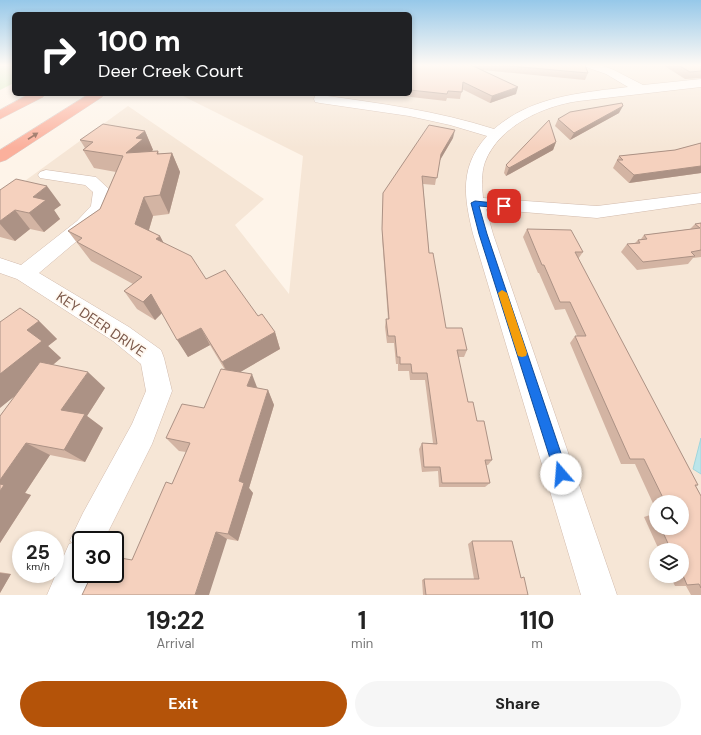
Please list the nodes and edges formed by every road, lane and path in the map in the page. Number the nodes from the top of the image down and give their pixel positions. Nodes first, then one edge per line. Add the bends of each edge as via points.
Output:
1 (612, 93) edge
2 (35, 96) edge
3 (95, 96) edge
4 (320, 99) dead end
5 (0, 115) edge
6 (497, 134) junction
7 (0, 157) edge
8 (46, 175) dead end
9 (701, 198) edge
10 (475, 203) junction
11 (0, 265) edge
12 (24, 274) junction
13 (91, 531) edge
14 (72, 578) edge
15 (65, 595) edge
16 (599, 595) edge

1 - 6 street via 542,106 520,117
2 - 5 highway
7 -> 3 highway
4 - 6 street via 434,116
6 - 10 street via 486,146 477,163 474,182
8 - 12 street via 90,181 102,191 100,207 84,224
9 - 10 street via 597,212
10 - 16 street
11 - 12 street, KEY DEER DRIVE
12 - 13 street, KEY DEER DRIVE via 121,334 152,358 159,391 142,434
14 - 15 street

